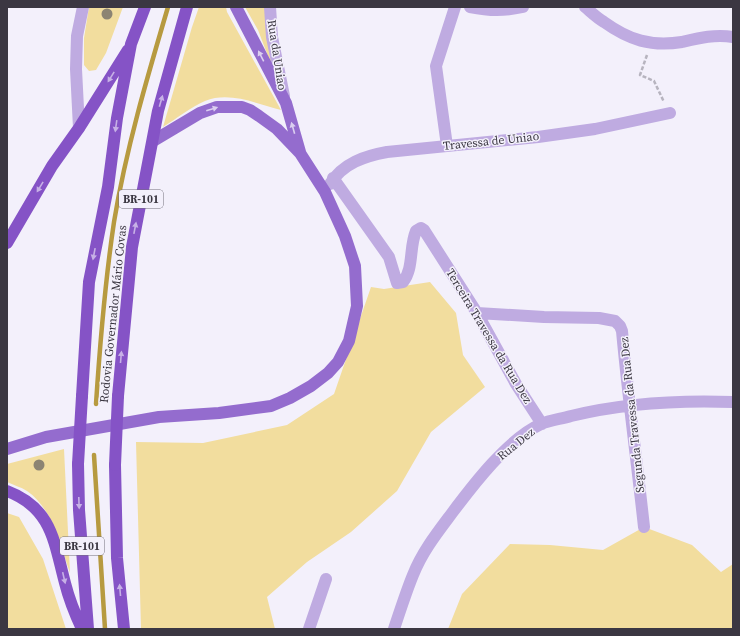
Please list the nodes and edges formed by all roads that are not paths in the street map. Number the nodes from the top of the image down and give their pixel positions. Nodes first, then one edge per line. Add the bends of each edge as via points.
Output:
1 (83, 7) edge
2 (145, 7) edge
3 (187, 7) edge
4 (236, 7) edge
5 (270, 7) edge
6 (455, 7) edge
7 (470, 7) edge
8 (523, 7) edge
9 (585, 7) edge
10 (733, 37) edge
11 (131, 44) junction
12 (286, 103) junction
13 (670, 113) road end
14 (79, 128) junction
15 (153, 140) junction
16 (447, 146) junction
17 (300, 153) junction
18 (333, 178) junction
19 (325, 192) junction
20 (7, 243) edge
21 (477, 313) junction
22 (733, 402) edge
23 (629, 405) junction
24 (542, 424) junction
25 (7, 449) edge
26 (7, 491) edge
27 (644, 527) dead end
28 (326, 579) dead end
29 (82, 629) edge
30 (88, 629) edge
31 (124, 629) edge
32 (309, 629) edge
33 (394, 629) edge

1 - 14 street via 77,36
2 - 11 highway, Rodovia Governador Mário Covas / BR-101
15 -> 3 highway, Rodovia Governador Mário Covas / BR-101 via 158,111
12 -> 4 main road
5 - 12 street, Rua da Uniao via 272,37
6 - 16 street via 436,66
7 - 8 street via 487,10
9 - 10 street via 617,31 650,44 680,42 705,36
11 -> 14 highway
11 -> 30 highway, Rodovia Governador Mário Covas / BR-101, bridge via 117,118 108,187 89,282 78,464
17 -> 12 main road
13 - 16 street, Travessa de Uniao via 595,129
14 -> 20 highway via 52,166
15 -> 17 main road via 200,113 217,107 242,107 276,129
31 -> 15 highway, Rodovia Governador Mário Covas / BR-101, bridge via 118,558 115,465 118,396 132,247
16 - 18 street, Travessa de Uniao via 367,156 349,164
17 - 19 main road
18 - 19 street, Travessa de Uniao
18 - 21 street, Terceira Travessa da Rua Dez via 390,257 397,283 402,282 407,275 413,237 420,228 424,230
19 - 25 main road via 345,236 355,266 358,306 349,341 338,362 328,373 311,386 271,406 159,417 46,437
21 - 23 street, Segunda Travessa da Rua Dez via 599,318 615,321 622,332
21 - 24 street, Terceira Travessa da Rua Dez via 516,384
22 - 23 street, Rua Dez via 696,401
23 - 24 street, Rua Dez
23 - 27 street, Segunda Travessa da Rua Dez
24 - 33 street, Rua Dez via 511,446 478,479 432,540 413,574
26 -> 29 highway via 33,506 52,533 72,607
28 - 32 street

